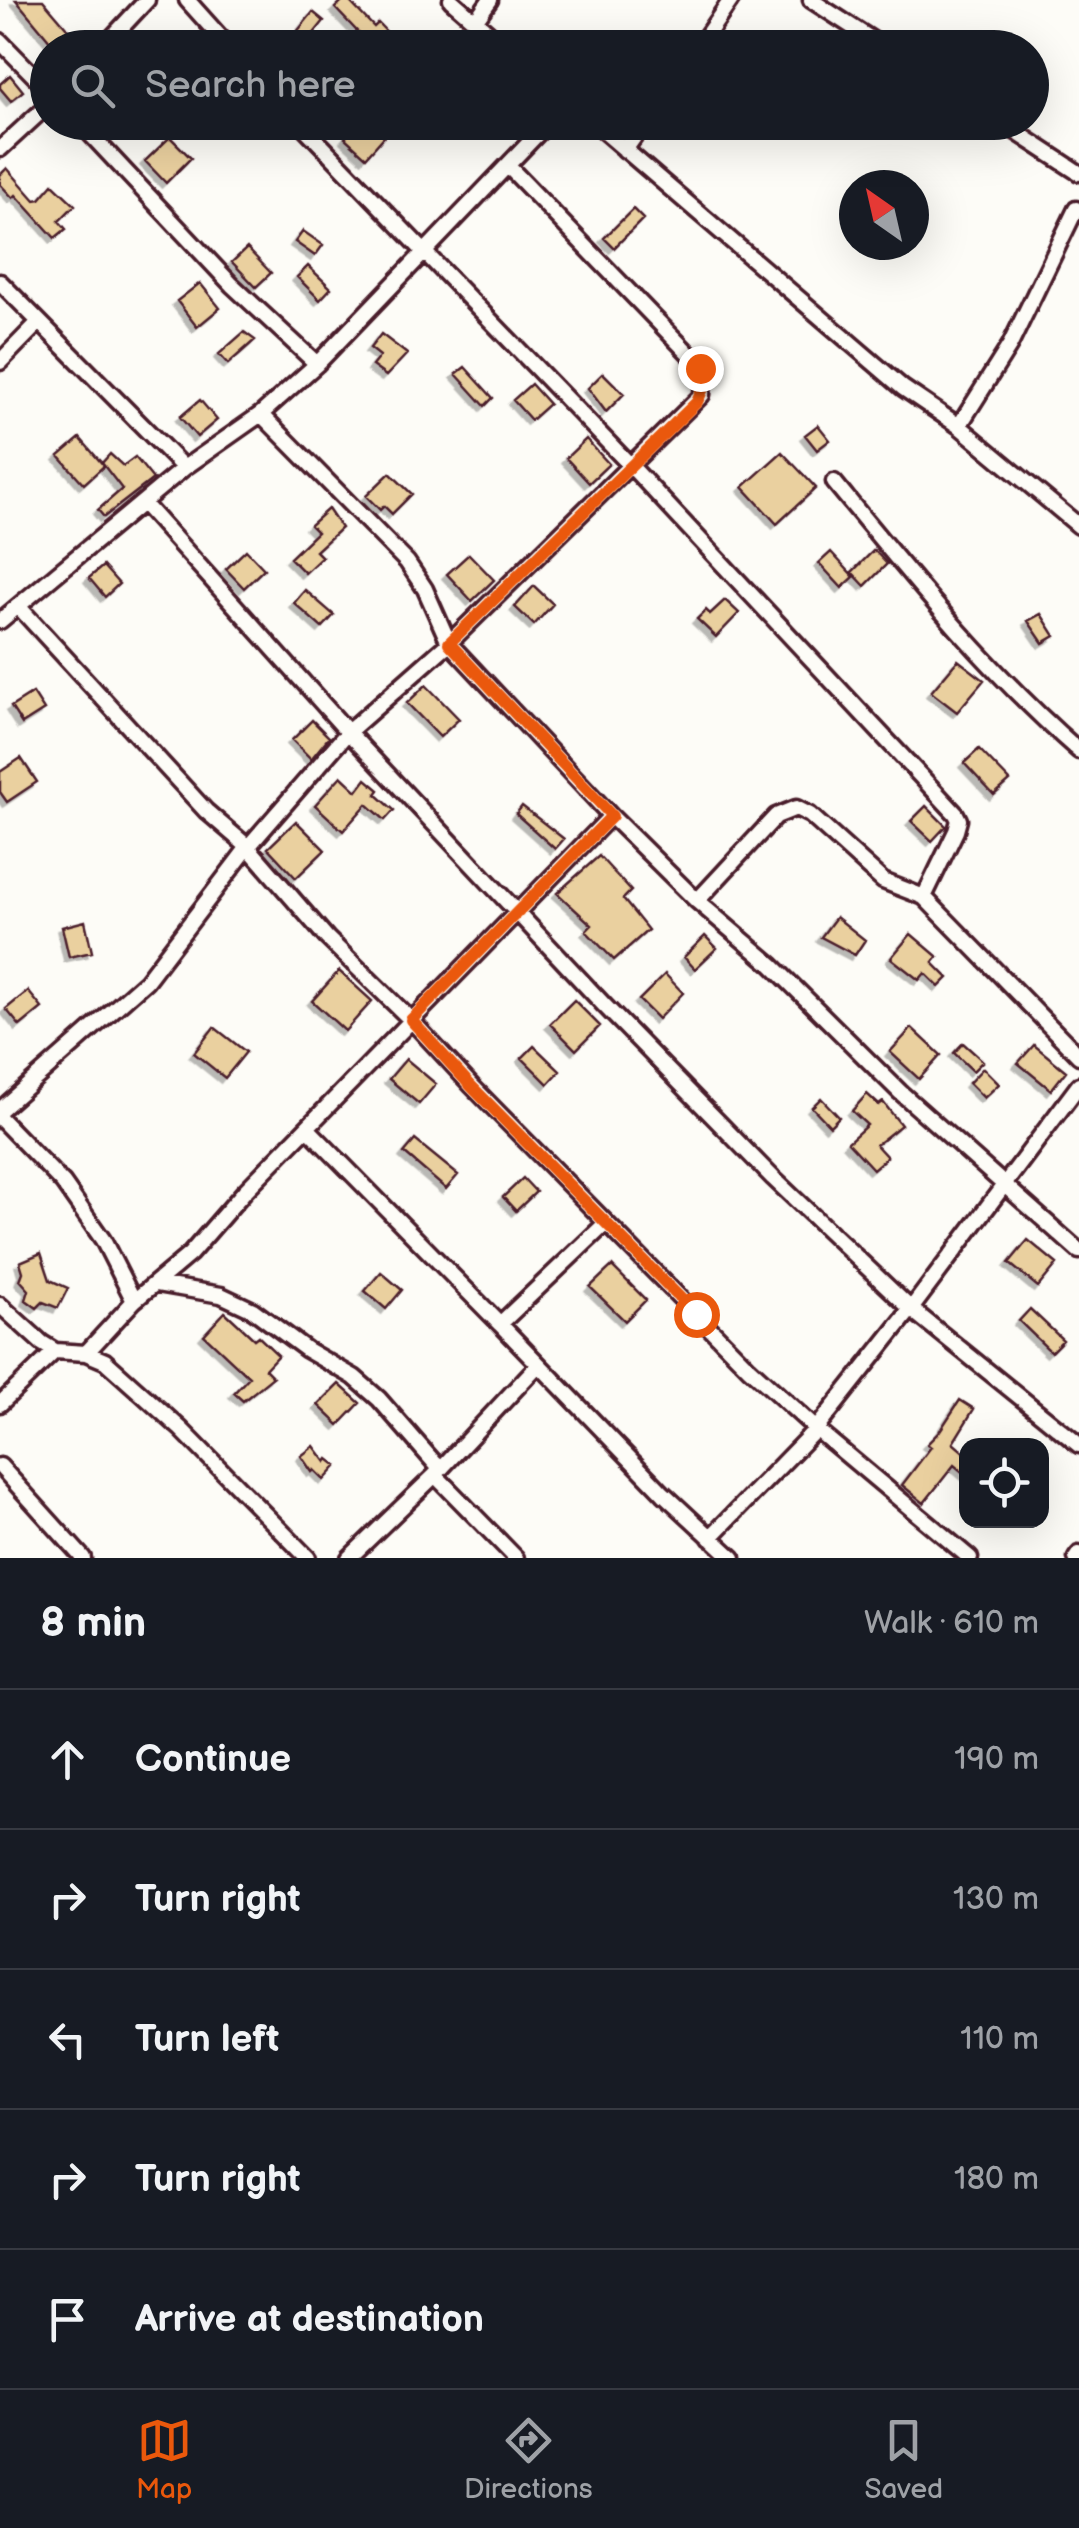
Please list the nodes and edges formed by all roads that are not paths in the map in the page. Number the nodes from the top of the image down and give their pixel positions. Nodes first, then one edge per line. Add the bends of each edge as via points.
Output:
1 (147, 0) edge
2 (187, 0) edge
3 (451, 0) edge
4 (490, 0) edge
5 (732, 0) edge
6 (811, 0) edge
7 (475, 21) junction
8 (119, 30) edge
9 (214, 30) edge
10 (485, 30) edge
11 (711, 30) edge
12 (857, 30) edge
13 (0, 41) edge
14 (30, 72) edge
15 (30, 122) edge
16 (96, 140) edge
17 (317, 140) edge
18 (532, 140) edge
19 (614, 140) edge
20 (632, 140) edge
21 (1029, 140) edge
22 (0, 149) edge
23 (625, 150) junction
24 (508, 166) junction
25 (1079, 172) edge
26 (1078, 208) edge
27 (425, 251) junction
28 (0, 282) edge
29 (40, 322) junction
30 (0, 362) edge
31 (317, 364) junction
32 (261, 414) junction
33 (958, 426) junction
34 (631, 466) junction
35 (184, 468) junction
36 (834, 482) dead end
37 (142, 503) junction
38 (1079, 526) edge
39 (18, 606) junction
40 (0, 621) edge
41 (449, 643) junction
42 (348, 732) junction
43 (1079, 750) edge
44 (612, 816) junction
45 (248, 848) junction
46 (924, 897) junction
47 (696, 901) junction
48 (516, 911) junction
49 (411, 1020) junction
50 (1079, 1056) edge
51 (1079, 1085) edge
52 (0, 1110) edge
53 (0, 1118) edge
54 (308, 1130) junction
55 (1004, 1187) junction
56 (605, 1224) junction
57 (1079, 1251) edge
58 (156, 1284) junction
59 (134, 1301) junction
60 (0, 1305) edge
61 (911, 1309) junction
62 (500, 1324) junction
63 (55, 1351) junction
64 (86, 1352) junction
65 (537, 1366) junction
66 (0, 1404) edge
67 (816, 1429) junction
68 (1079, 1445) edge
69 (0, 1466) edge
70 (437, 1472) junction
71 (710, 1538) junction
72 (83, 1558) edge
73 (308, 1558) edge
74 (349, 1558) edge
75 (516, 1558) edge
76 (734, 1558) edge
77 (970, 1558) edge

1 - 8 street
2 - 9 street
3 - 7 street
4 - 7 street
5 - 11 street
6 - 12 street
7 - 10 street
13 - 14 street
15 - 22 street
16 - 31 street
17 - 27 street
18 - 24 street
19 - 23 street
20 - 23 street
21 - 25 street
23 - 33 street via 903,388
24 - 27 street
24 - 34 street via 700,368 704,386 697,402
26 - 33 street via 1010,344
27 - 31 street
27 - 34 street
28 - 29 street
29 - 30 street
29 - 35 street
31 - 32 street
32 - 35 street
32 - 41 street via 407,562
33 - 38 street
34 - 41 street
34 - 46 street via 956,814 956,831
35 - 37 street
36 - 43 street via 976,651
37 - 39 street
37 - 42 street
39 - 40 street
39 - 45 street
41 - 42 street
41 - 44 street
42 - 45 street
42 - 48 street
44 - 47 street
44 - 48 street
45 - 49 street
45 - 52 street via 146,981
46 - 47 street via 883,881 796,808 776,816
46 - 50 street
47 - 55 street
48 - 49 street
48 - 61 street
49 - 54 street
49 - 56 street
51 - 55 street
53 - 59 street via 63,1183
54 - 58 street
54 - 62 street
55 - 57 street
55 - 61 street
56 - 62 street
56 - 67 street
58 - 59 street
58 - 70 street via 221,1295 253,1310 354,1377
59 - 64 street
60 - 63 street
61 - 67 street
61 - 68 street
62 - 65 street
63 - 64 street
63 - 66 street
64 - 73 street via 106,1361 182,1429
65 - 70 street
65 - 71 street
67 - 71 street
67 - 77 street
69 - 72 street
70 - 74 street
70 - 75 street
71 - 76 street

